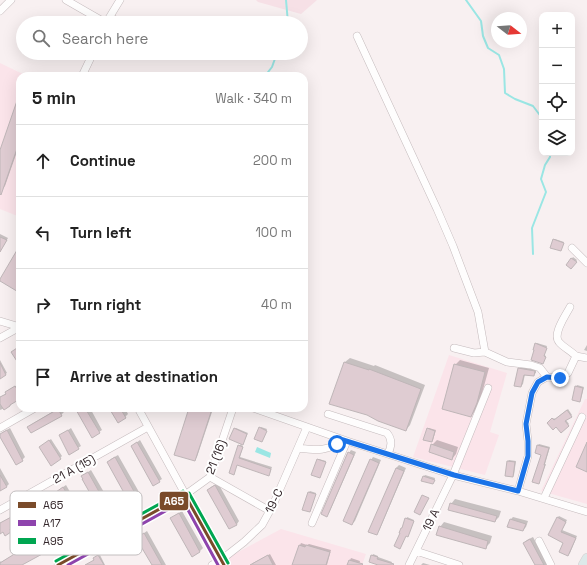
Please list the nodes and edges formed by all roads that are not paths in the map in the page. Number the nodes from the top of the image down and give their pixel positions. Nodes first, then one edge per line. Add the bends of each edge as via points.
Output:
1 (12, 0) edge
2 (66, 0) edge
3 (120, 0) edge
4 (0, 11) edge
5 (98, 16) edge
6 (111, 16) edge
7 (357, 36) dead end
8 (90, 60) edge
9 (84, 72) edge
10 (572, 248) dead end
11 (587, 263) edge
12 (570, 307) dead end
13 (0, 321) edge
14 (16, 326) edge
15 (16, 329) edge
16 (0, 338) edge
17 (454, 348) dead end
18 (485, 352) junction
19 (576, 356) junction
20 (587, 358) edge
21 (547, 377) junction
22 (488, 388) dead end
23 (28, 412) edge
24 (140, 412) edge
25 (233, 412) edge
26 (264, 412) edge
27 (328, 414) dead end
28 (582, 417) dead end
29 (148, 427) junction
30 (307, 427) junction
31 (0, 428) edge
32 (345, 441) junction
33 (298, 448) junction
34 (388, 454) junction
35 (454, 475) junction
36 (210, 477) junction
37 (34, 491) edge
38 (518, 491) junction
39 (185, 495) junction
40 (544, 498) junction
41 (10, 504) edge
42 (0, 510) edge
43 (270, 511) junction
44 (587, 512) edge
45 (142, 519) edge
46 (312, 523) dead end
47 (539, 541) dead end
48 (416, 551) junction
49 (76, 555) edge
50 (587, 558) edge
51 (222, 562) edge
52 (58, 565) edge
53 (212, 565) edge
54 (409, 565) edge
55 (459, 565) edge
56 (551, 565) edge
57 (583, 565) edge

1 - 4 street
2 - 5 street
3 - 6 street
7 - 18 street via 453,246 478,312
8 - 9 street
10 - 11 street
12 - 19 street via 556,338
13 - 14 street
15 - 16 street
17 - 18 street via 474,353
18 - 21 street via 507,362 540,368
19 - 20 street
19 - 21 street via 568,373 560,378
21 - 38 street via 538,382 532,393 526,424 528,456
22 - 35 street, 19 A
23 - 31 street
24 - 29 street
25 - 36 street, 21 (16)
26 - 30 street
27 - 34 street via 387,433 391,441
28 - 40 street
29 - 37 street, 21 A (15)
29 - 39 street
30 - 32 street
30 - 33 street, 19-C
32 - 33 street via 322,450
32 - 34 street
32 - 46 street
33 - 43 street, 19-C
34 - 35 street
35 - 38 street
35 - 48 street, 19 A
36 - 39 street, 21 (16)
36 - 43 street
38 - 40 street
39 - 45 street, 21 (16)
39 - 51 street
40 - 44 street
41 - 42 street, 21 A (15)
43 - 51 street, 19-C via 262,525
47 - 56 street
48 - 54 street, 19 A
48 - 55 street
49 - 52 street, 21 (16)
50 - 57 main road
51 - 53 street, 19-C

